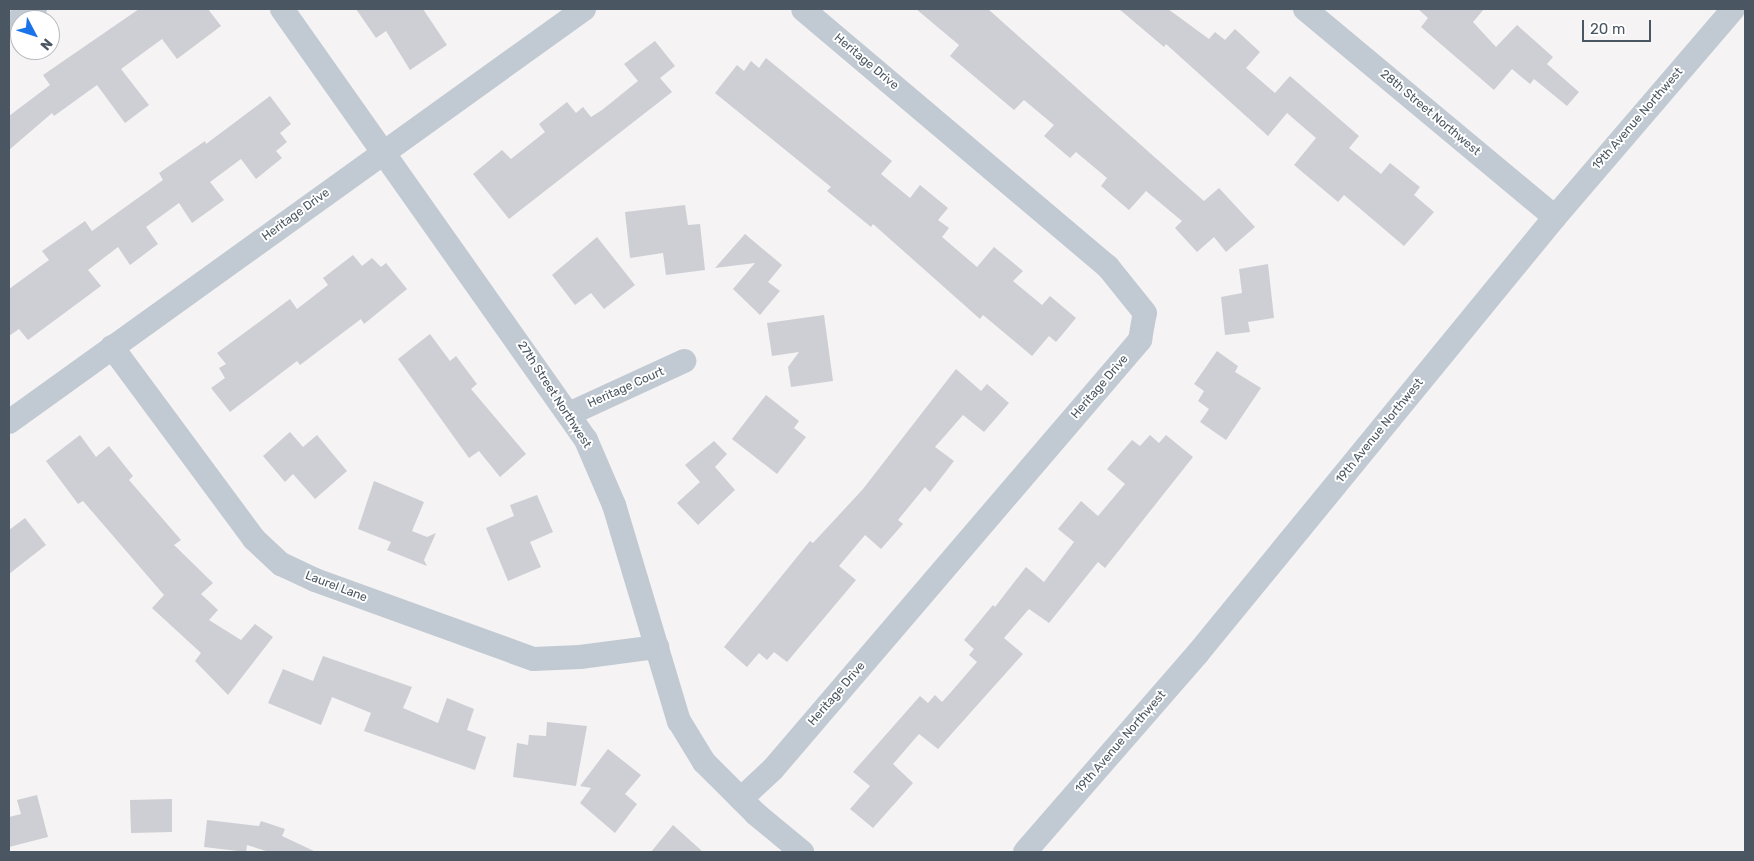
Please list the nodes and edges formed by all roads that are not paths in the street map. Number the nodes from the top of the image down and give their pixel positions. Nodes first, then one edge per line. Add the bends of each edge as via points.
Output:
1 (35, 9) edge
2 (282, 9) edge
3 (584, 9) edge
4 (803, 9) edge
5 (1305, 9) edge
6 (1733, 9) edge
7 (9, 26) edge
8 (384, 152) junction
9 (1555, 217) junction
10 (112, 347) junction
11 (684, 361) dead end
12 (569, 414) junction
13 (9, 422) edge
14 (657, 647) junction
15 (741, 799) junction
16 (802, 852) edge
17 (1025, 852) edge

1 - 7 street
2 - 8 street, 27th Street Northwest
3 - 8 street, Heritage Drive
4 - 15 street, Heritage Drive via 1108,267 1145,313 1140,340 773,769
5 - 9 street, 28th Street Northwest
6 - 9 street, 19th Avenue Northwest
8 - 10 street, Heritage Drive
8 - 12 street, 27th Street Northwest
9 - 17 street, 19th Avenue Northwest via 1198,654
10 - 13 street, Heritage Drive
10 - 14 street, Laurel Lane via 254,539 281,564 315,580 532,659 580,657
11 - 12 street, Heritage Court
12 - 14 street, 27th Street Northwest via 586,440 614,505
14 - 15 street, 27th Street Northwest via 680,721 704,762
15 - 16 street, 27th Street Northwest

